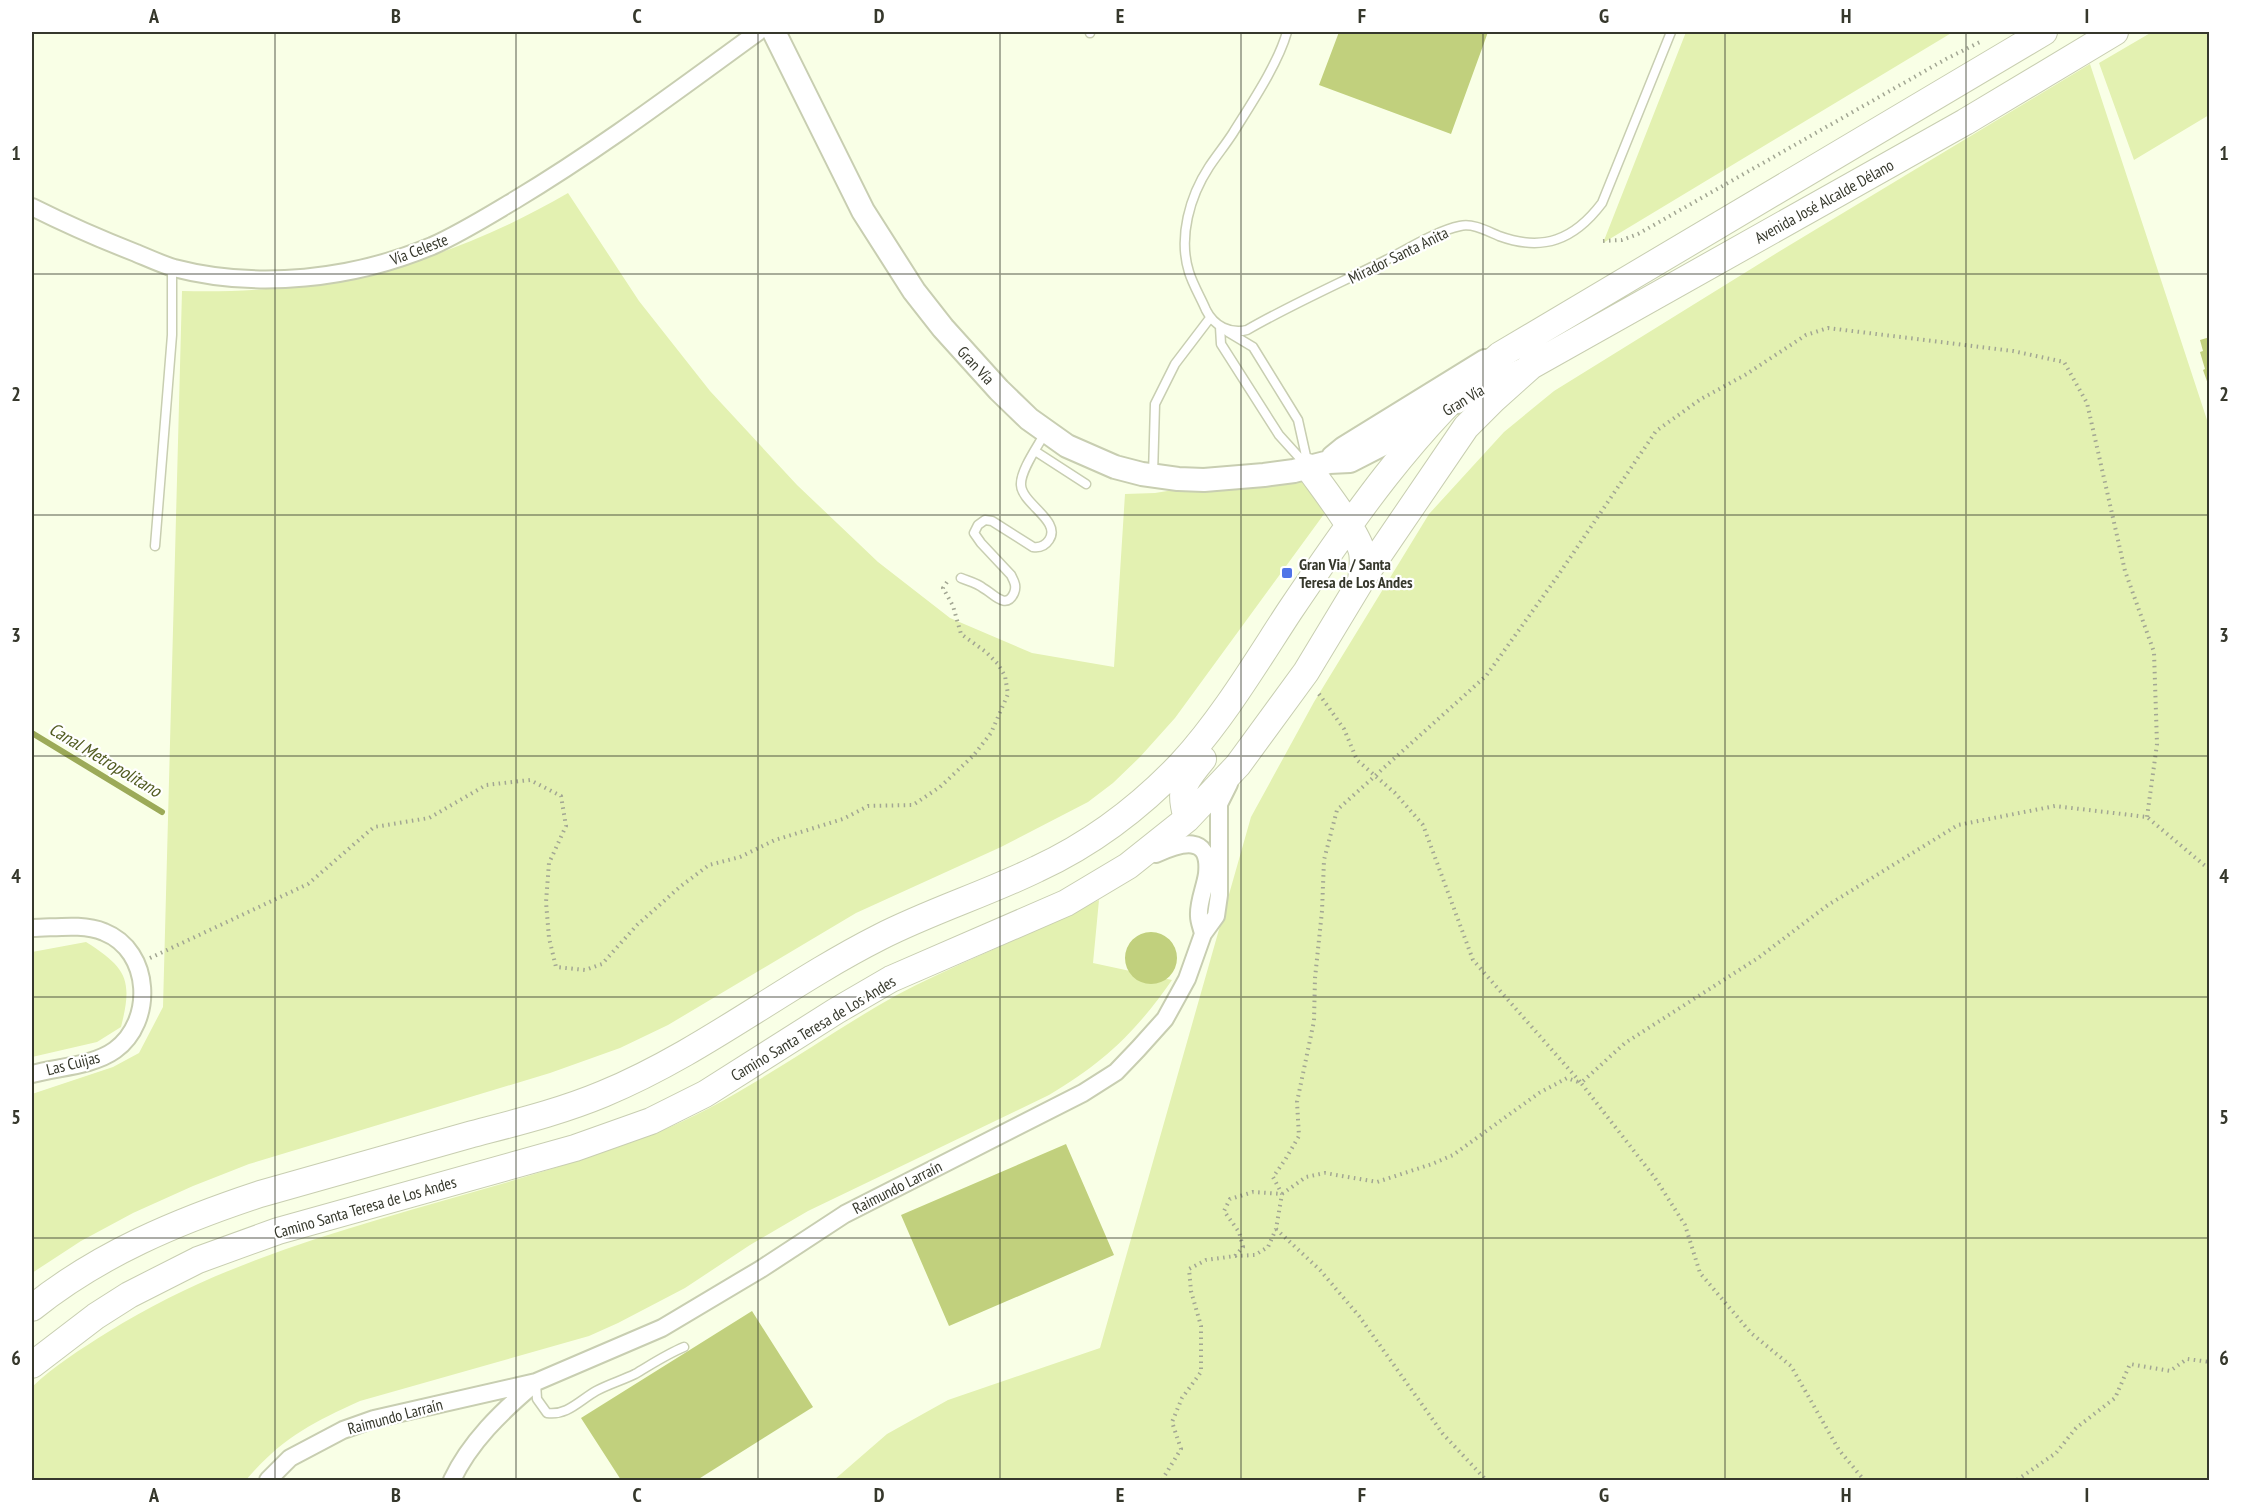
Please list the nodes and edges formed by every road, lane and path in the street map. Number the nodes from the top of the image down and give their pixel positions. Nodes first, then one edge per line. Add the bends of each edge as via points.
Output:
1 (758, 32) edge
2 (774, 32) edge
3 (1287, 32) edge
4 (1671, 32) edge
5 (2044, 32) edge
6 (2115, 32) edge
7 (1983, 41) dead end
8 (32, 207) edge
9 (1603, 241) dead end
10 (172, 267) junction
11 (1210, 318) junction
12 (1220, 327) junction
13 (1500, 355) junction
14 (1532, 366) junction
15 (1434, 418) junction
16 (1040, 441) junction
17 (1319, 464) junction
18 (1153, 476) junction
19 (1086, 484) dead end
20 (1348, 526) junction
21 (155, 546) dead end
22 (961, 578) joint
23 (1361, 581) junction
24 (1289, 613) junction
25 (1319, 694) dead end
26 (1238, 765) junction
27 (1375, 776) junction
28 (2147, 817) junction
29 (1187, 819) junction
30 (1128, 866) junction
31 (2210, 870) edge
32 (1207, 872) junction
33 (32, 928) edge
34 (1203, 934) junction
35 (136, 964) junction
36 (32, 1074) edge
37 (1581, 1083) junction
38 (1282, 1194) junction
39 (1276, 1229) junction
40 (1235, 1256) junction
41 (32, 1308) edge
42 (684, 1347) dead end
43 (2210, 1362) edge
44 (32, 1365) edge
45 (536, 1382) junction
46 (268, 1480) edge
47 (452, 1480) edge
48 (1162, 1480) edge
49 (1486, 1480) edge
50 (1864, 1480) edge
51 (2017, 1480) edge

1 - 10 street, Vía Celeste via 562,172 432,246 370,267 304,277 238,278
2 - 16 main road, Gran Vía via 887,251 970,360 1029,418
3 - 11 lane via 1282,49 1190,205 1185,240 1189,272
4 - 12 lane, Mirador Santa Anita via 1602,203 1572,233 1525,244 1462,225 1247,330
5 - 13 main road, Avenida José Alcalde Délano
6 - 14 main road, Avenida José Alcalde Délano via 1965,122
7 - 9 path via 1638,234
8 - 10 street, Vía Celeste via 87,234
10 - 21 lane via 172,335
11 - 12 lane
11 - 18 lane via 1175,364 1155,404
12 - 17 lane via 1253,347 1298,420
12 - 17 lane via 1221,344 1279,435
13 - 15 main road via 1465,384
13 - 17 main road, Gran Vía via 1480,363
14 - 15 main road, Gran Vía via 1472,392
14 - 23 main road, Camino Santa Teresa de Los Andes via 1466,427
15 - 17 main road, Gran Vía via 1350,461
15 - 20 main road
16 - 18 main road, Gran Vía
16 - 19 lane
16 - 22 lane via 1021,483 1023,493 1048,522 1052,536 1047,544 1033,547 992,520 985,520 974,533 1011,575 1015,591 1011,599 996,600 985,588
17 - 18 main road, Gran Vía via 1264,475 1204,480
17 - 20 main road
20 - 23 main road via 1362,552
20 - 24 main road
22 - 35 path via 946,582 943,588 961,634 998,664 1008,694 991,733 972,756 940,787 913,805 868,806 843,819 709,865 637,925 602,964 585,970 556,967 549,938 548,873 566,826 561,796 530,780 486,785 429,818 374,827 308,884
23 - 26 main road, Camino Santa Teresa de Los Andes via 1306,672
24 - 29 main road via 1258,689 1241,716 1185,780 1182,803
24 - 41 main road via 1222,713 1180,765 1131,810 1073,851 882,936 702,1045 602,1095 216,1208 135,1242 68,1281
25 - 27 path via 1344,729 1357,760
26 - 29 main road, Camino Santa Teresa de Los Andes
26 - 34 street, Raimundo Larraín via 1219,804 1219,895 1216,916
27 - 28 path via 1486,676 1656,431 1806,334 1828,328 2013,351 2064,362 2087,403 2125,571 2154,652 2157,744
27 - 37 path via 1423,825 1473,960
27 - 38 path via 1337,810 1324,860 1314,1021 1297,1102 1299,1136 1273,1177
28 - 31 path
28 - 37 path via 2055,806 1958,825 1828,905 1758,958 1624,1043
29 - 30 main road, Camino Santa Teresa de Los Andes
29 - 32 street, Raimundo Larraín via 1208,853
30 - 32 street via 1186,843 1201,849
30 - 44 main road, Camino Santa Teresa de Los Andes via 1056,908 891,979 705,1094 651,1121 575,1148 278,1231 198,1260 129,1295
32 - 34 street, Raimundo Larraín via 1199,915
33 - 35 street, Las Cuijas via 104,932 121,942
34 - 45 street, Raimundo Larraín via 1187,979 1165,1019 1116,1072 1083,1093 845,1214 662,1328
35 - 36 street, Las Cuijas via 142,985 141,1009 125,1042 94,1060
37 - 38 path via 1567,1078 1539,1093 1453,1155 1432,1164 1377,1182 1325,1173 1306,1177
37 - 50 path via 1655,1178 1684,1225 1700,1273 1751,1333 1791,1366 1839,1450
38 - 39 path
38 - 40 path via 1253,1192 1230,1199 1224,1211 1243,1247
39 - 40 path via 1268,1247 1255,1255
39 - 49 path via 1320,1270 1359,1316 1443,1434
40 - 48 path via 1206,1260 1189,1269 1201,1326 1201,1372 1182,1398 1172,1422 1181,1449
42 - 45 lane via 556,1414 547,1413 537,1399
43 - 51 path via 2187,1359 2170,1371 2130,1364 2115,1398 2076,1428 2056,1453
45 - 46 street, Raimundo Larraín via 374,1419 343,1430 290,1458
45 - 47 street, Raimundo Larraín via 480,1436

